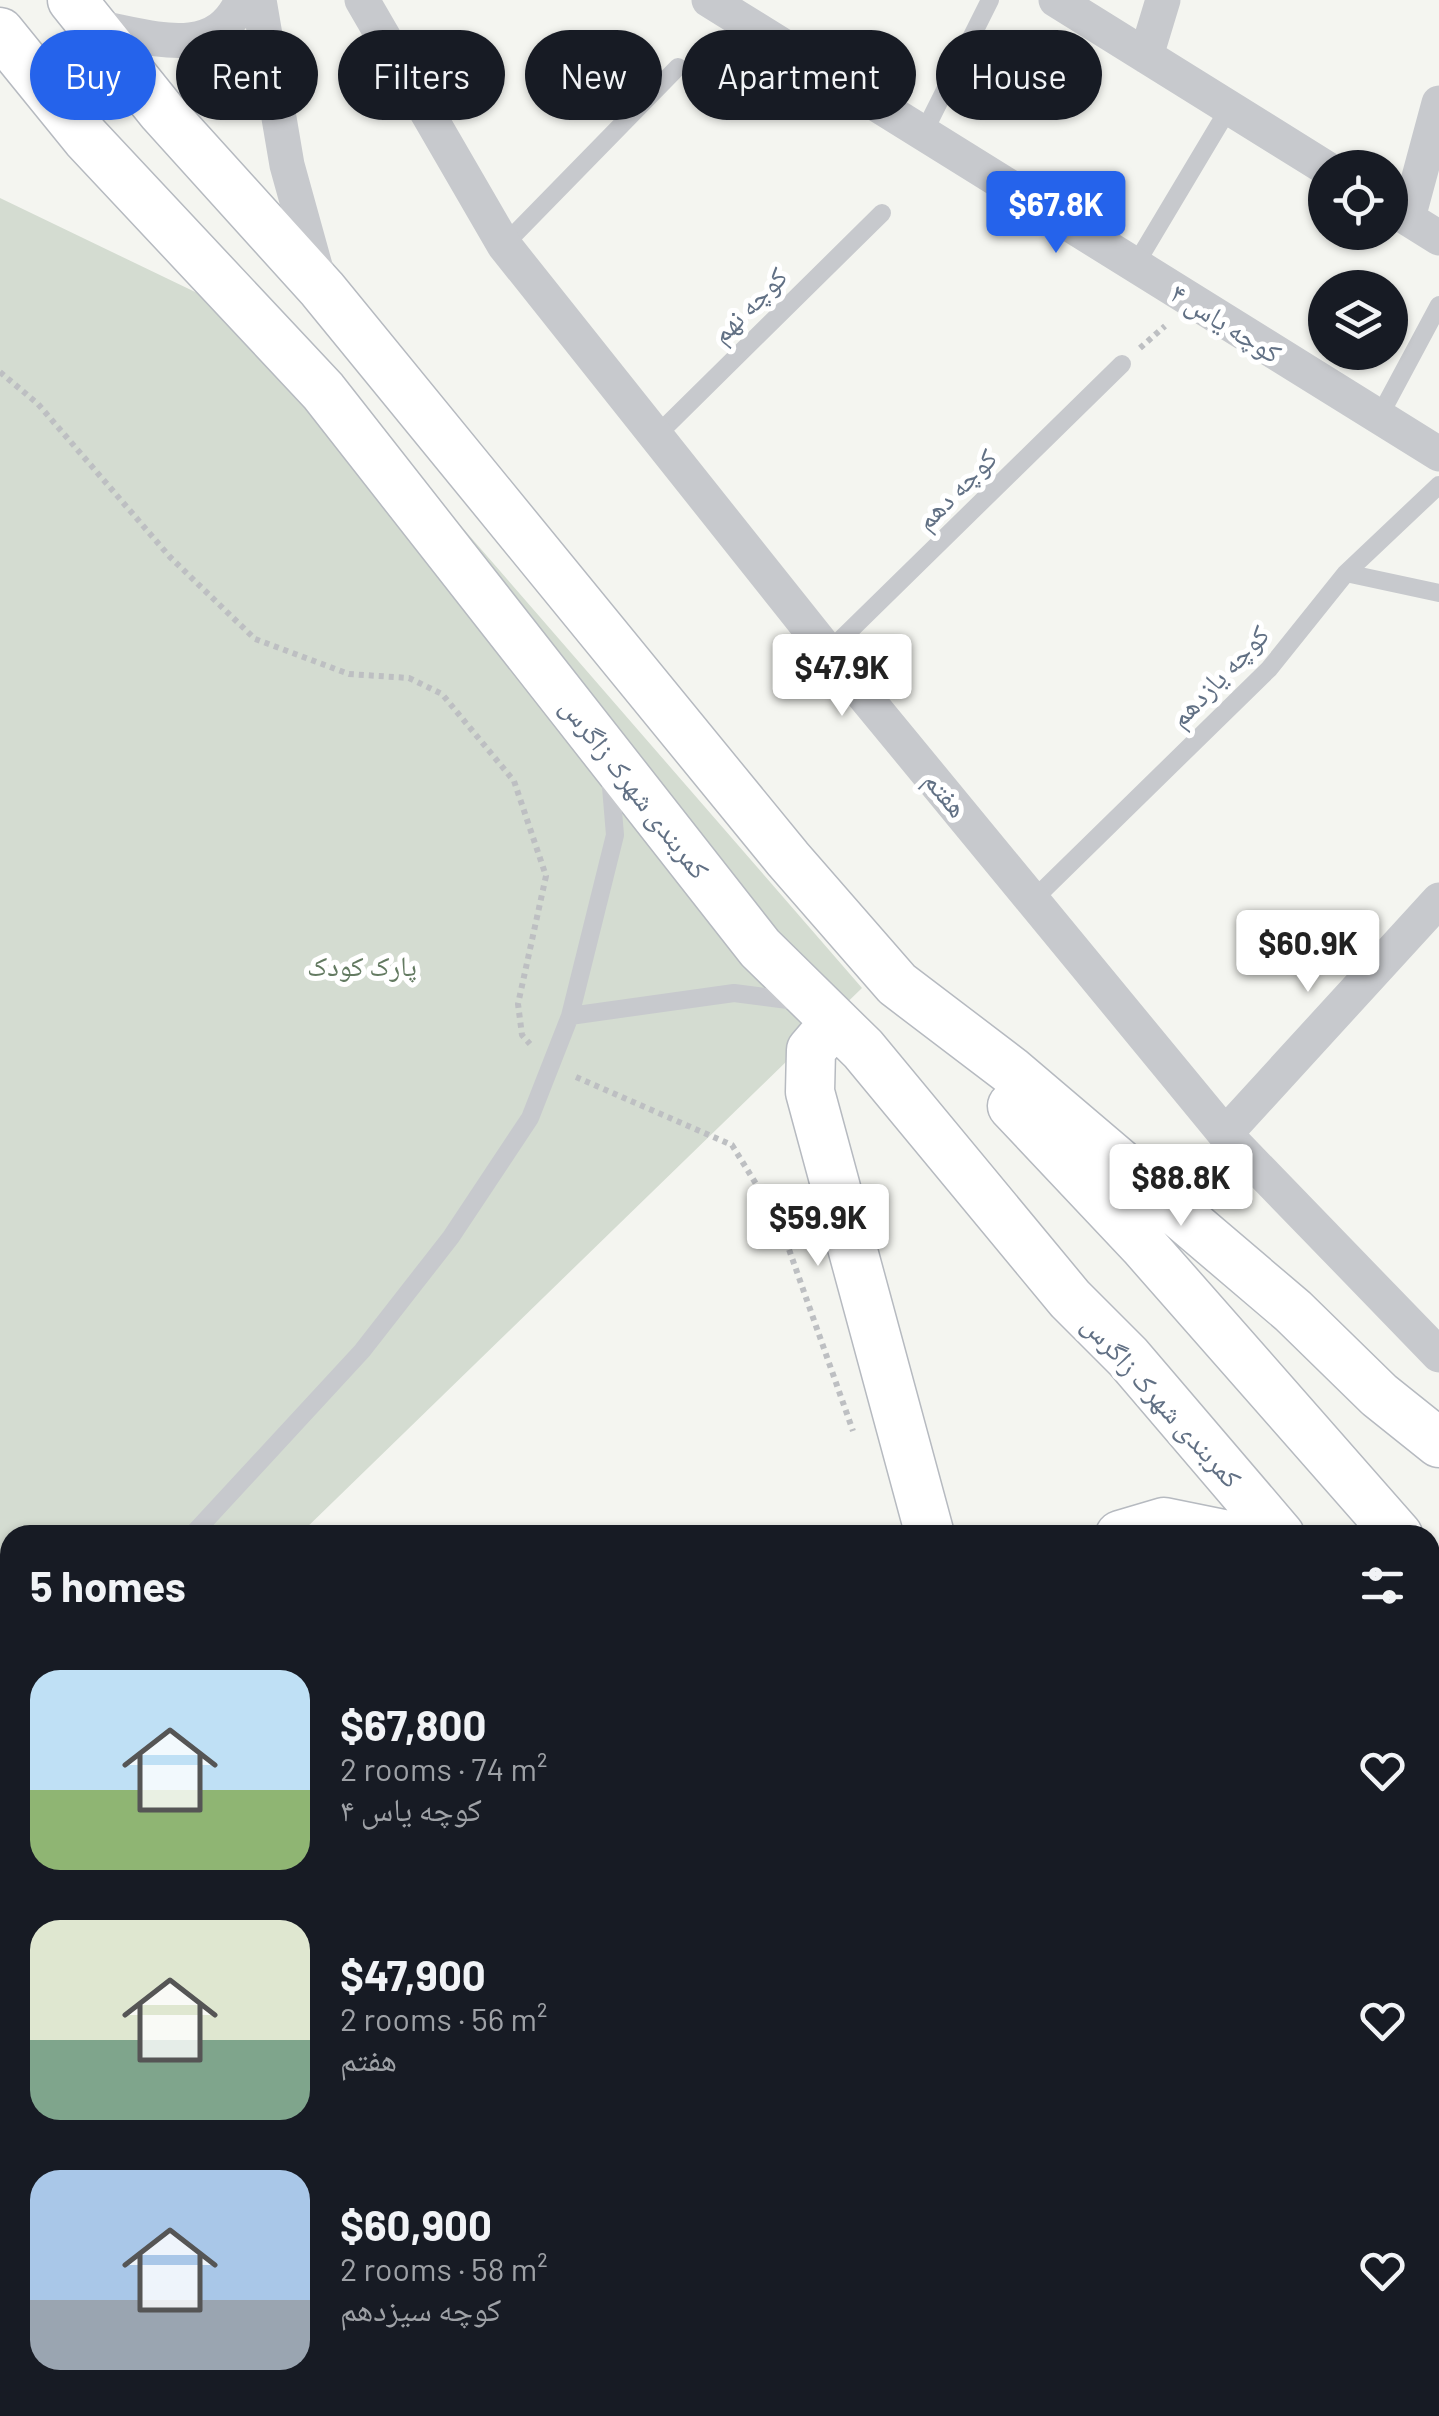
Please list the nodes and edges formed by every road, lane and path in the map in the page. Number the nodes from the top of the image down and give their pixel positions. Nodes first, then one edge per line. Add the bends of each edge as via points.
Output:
1 (242, 0) edge
2 (259, 0) edge
3 (362, 0) edge
4 (709, 0) edge
5 (990, 0) edge
6 (1056, 0) edge
7 (1163, 0) edge
8 (84, 14) edge
9 (0, 32) edge
10 (1146, 56) junction
11 (678, 67) dead end
12 (1439, 103) edge
13 (1229, 108) junction
14 (923, 134) junction
15 (1308, 157) edge
16 (1408, 188) edge
17 (882, 213) dead end
18 (1408, 219) edge
19 (1439, 238) edge
20 (504, 245) junction
21 (1134, 266) junction
22 (322, 290) junction
23 (1192, 302) junction
24 (1439, 305) edge
25 (1122, 364) joint
26 (0, 372) edge
27 (1379, 417) junction
28 (656, 436) junction
29 (1439, 454) edge
30 (1439, 485) edge
31 (1346, 573) junction
32 (1439, 593) edge
33 (828, 652) junction
34 (608, 759) junction
35 (1034, 899) junction
36 (1439, 900) edge
37 (897, 984) junction
38 (826, 1013) junction
39 (570, 1016) junction
40 (553, 1067) junction
41 (1225, 1134) junction
42 (1439, 1355) edge
43 (1439, 1442) edge
44 (858, 1446) dead end
45 (201, 1525) edge
46 (927, 1525) edge
47 (1154, 1525) edge
48 (1179, 1525) edge
49 (1271, 1525) edge
50 (1389, 1525) edge

1 - 8 street via 217,33 184,42
2 - 22 street via 288,166
3 - 20 street, هفتم
4 - 14 street, کوچه یاس ۴
5 - 14 lane
6 - 10 street
7 - 10 street
8 - 22 main road
9 - 34 main road, کمربندی شهرک زاگرس via 86,138 323,391
10 - 13 street
11 - 20 lane
12 - 16 street
13 - 15 street
13 - 21 lane
14 - 21 street, کوچه یاس ۴
17 - 28 lane, کوچه نهم
18 - 19 street
20 - 28 street, هفتم
21 - 23 street, کوچه یاس ۴
22 - 37 main road
23 - 25 path
23 - 27 street, کوچه یاس ۴
24 - 27 lane
25 - 33 lane, کوچه دهم
26 - 40 path via 38,404 170,557 255,639 349,674 408,678 442,694 514,781 546,876 518,1004 522,1035
27 - 29 street, کوچه یاس ۴
28 - 33 street, هفتم
30 - 31 lane, کوچه یازدهم
31 - 32 lane
31 - 35 lane, کوچه یازدهم via 1268,669
33 - 35 street, هفتم
34 - 38 main road, کمربندی شهرک زاگرس via 760,948
34 - 39 lane via 615,835
35 - 41 street, هفتم
36 - 41 street
37 - 43 main road via 1024,1082
37 - 50 main road via 1143,1245
38 - 39 lane via 734,993
38 - 46 main road via 812,1050 810,1092
38 - 49 main road, کمربندی شهرک زاگرس
39 - 40 lane
40 - 44 path via 732,1145 778,1220
40 - 45 lane via 510,1154 451,1237 362,1350
41 - 42 street, هفتم
47 - 48 main road

